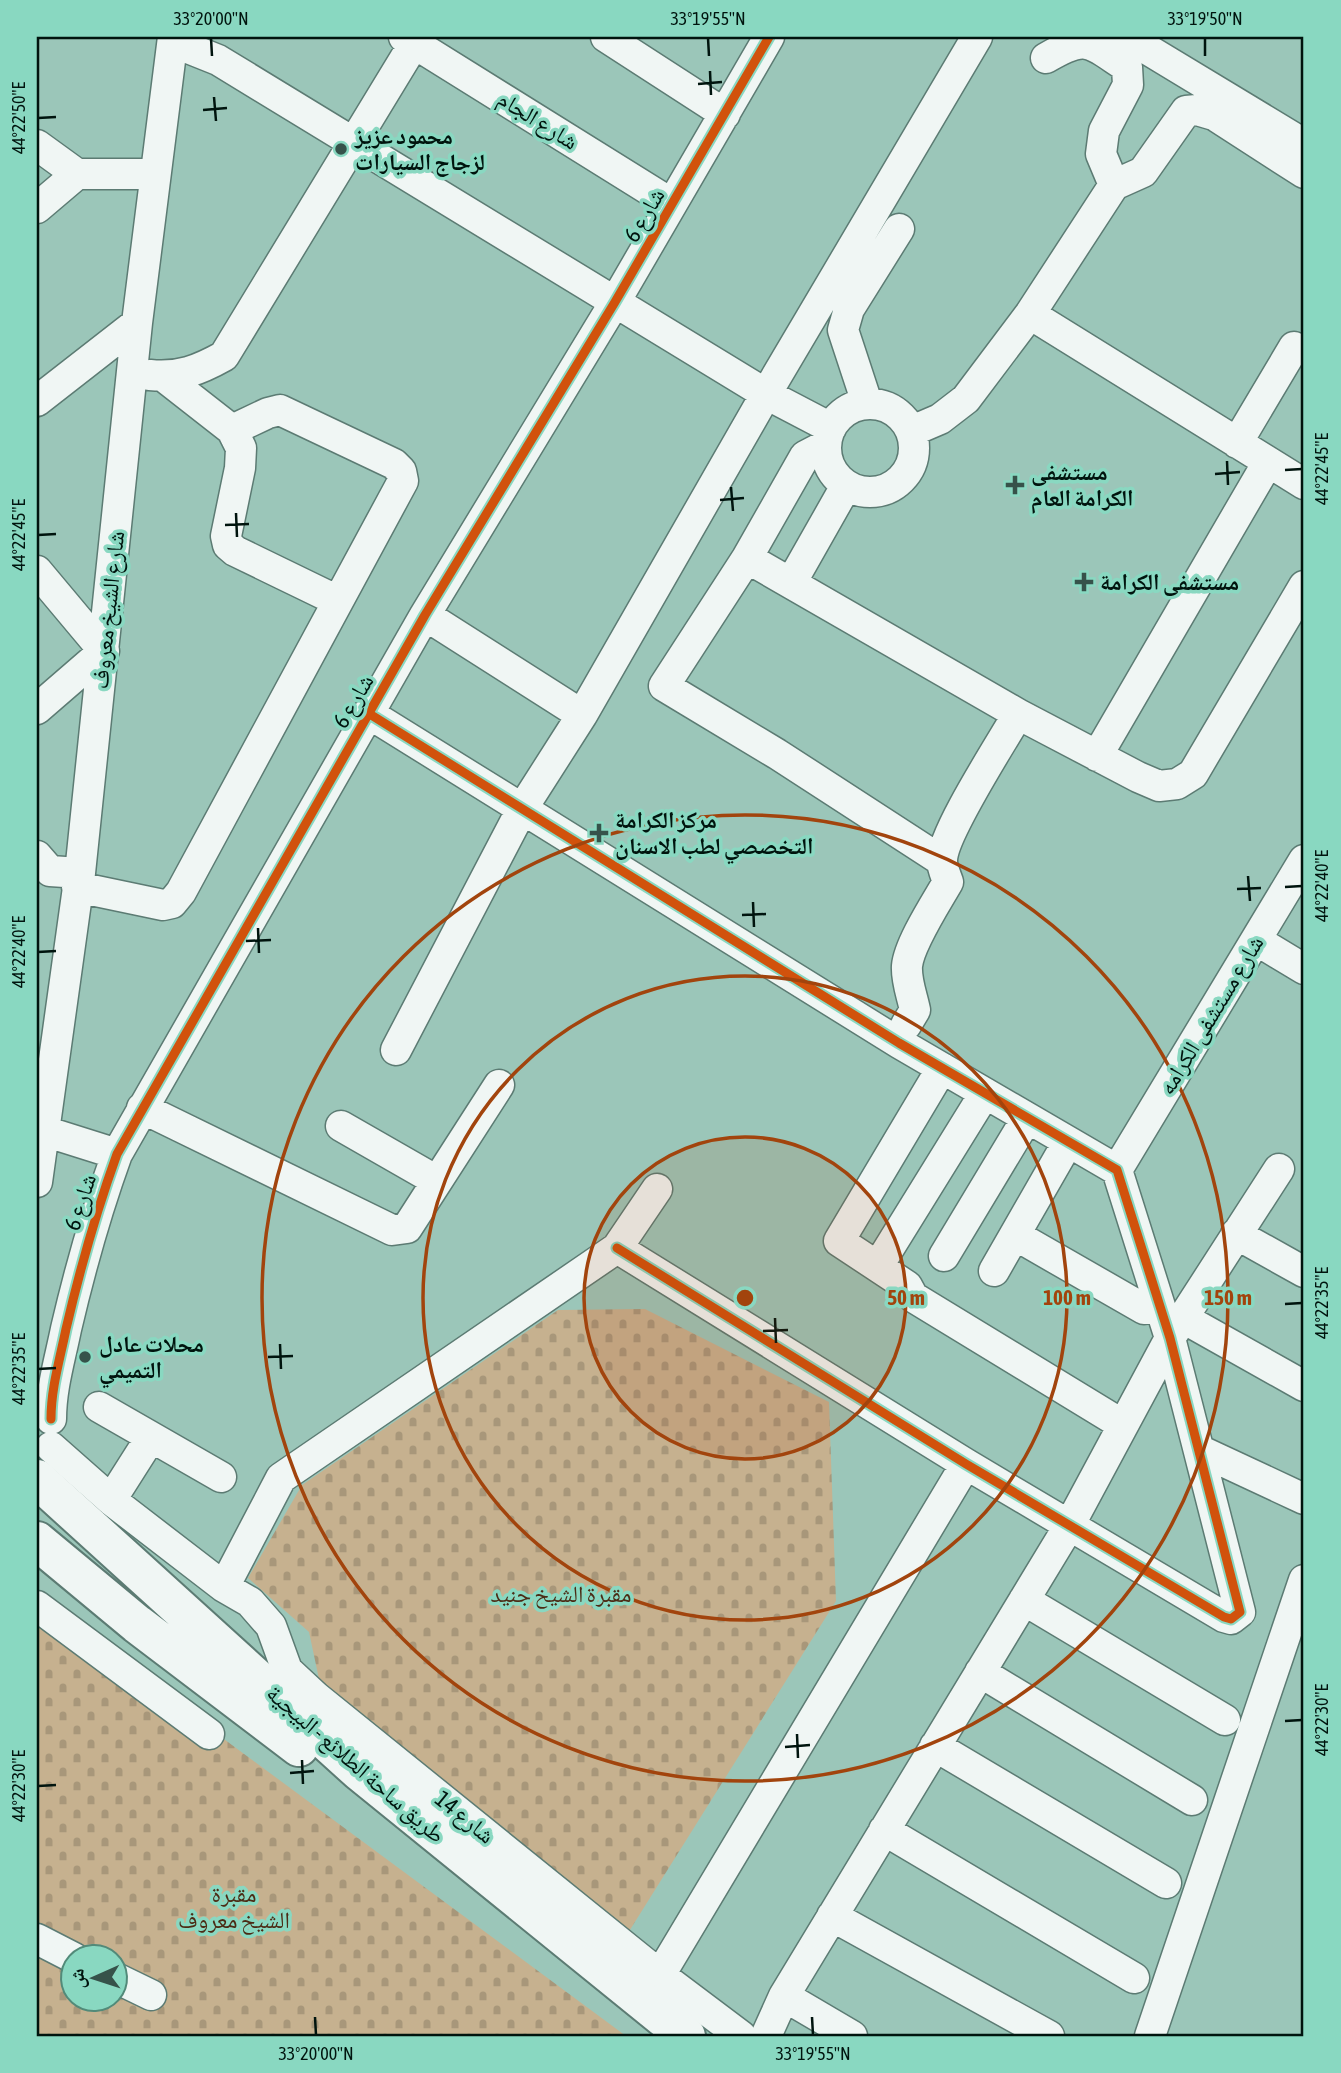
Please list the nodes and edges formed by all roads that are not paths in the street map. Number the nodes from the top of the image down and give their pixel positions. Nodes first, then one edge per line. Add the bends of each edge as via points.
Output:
1 (606, 37) edge
2 (769, 37) edge
3 (977, 37) edge
4 (1127, 37) edge
5 (173, 39) edge
6 (412, 39) edge
7 (1046, 58) dead end
8 (724, 114) junction
9 (355, 142) junction
10 (1304, 144) edge
11 (37, 145) edge
12 (1304, 173) edge
13 (155, 174) junction
14 (1114, 185) junction
15 (52, 191) edge
16 (672, 204) junction
17 (899, 229) dead end
18 (615, 302) junction
19 (1030, 314) junction
20 (137, 323) junction
21 (1294, 346) dead end
22 (132, 374) junction
23 (163, 376) junction
24 (766, 394) junction
25 (37, 401) edge
26 (867, 403) junction
27 (232, 430) junction
28 (912, 431) junction
29 (828, 436) junction
30 (1237, 443) junction
31 (1268, 462) junction
32 (1304, 484) edge
33 (846, 486) junction
34 (747, 558) junction
35 (37, 571) edge
36 (791, 583) junction
37 (1304, 586) edge
38 (338, 601) junction
39 (425, 615) junction
40 (104, 651) junction
41 (37, 709) edge
42 (368, 713) junction
43 (1018, 714) junction
44 (582, 715) junction
45 (1097, 756) junction
46 (523, 809) junction
47 (1304, 860) edge
48 (942, 861) junction
49 (41, 869) edge
50 (79, 880) junction
51 (1256, 940) junction
52 (1304, 969) edge
53 (906, 1025) dead end
54 (396, 1050) dead end
55 (942, 1068) junction
56 (499, 1085) dead end
57 (985, 1093) junction
58 (142, 1108) junction
59 (1027, 1118) junction
60 (341, 1126) dead end
61 (44, 1131) junction
62 (1068, 1142) junction
63 (117, 1154) junction
64 (1279, 1168) dead end
65 (1117, 1170) junction
66 (37, 1176) edge
67 (437, 1181) junction
68 (657, 1189) dead end
69 (1236, 1234) junction
70 (1015, 1235) junction
71 (617, 1248) junction
72 (944, 1256) dead end
73 (878, 1266) junction
74 (994, 1271) dead end
75 (1304, 1272) edge
76 (1171, 1321) junction
77 (1304, 1386) edge
78 (37, 1388) edge
79 (99, 1407) dead end
80 (1123, 1425) junction
81 (151, 1437) junction
82 (1199, 1450) junction
83 (44, 1455) edge
84 (966, 1464) junction
85 (221, 1477) dead end
86 (1304, 1499) edge
87 (111, 1500) junction
88 (1069, 1526) junction
89 (37, 1541) edge
90 (1304, 1580) edge
91 (224, 1587) junction
92 (1024, 1600) junction
93 (37, 1606) edge
94 (980, 1672) junction
95 (1225, 1720) dead end
96 (209, 1734) dead end
97 (935, 1746) junction
98 (1192, 1800) dead end
99 (884, 1830) junction
100 (1166, 1882) dead end
101 (832, 1916) junction
102 (37, 1939) edge
103 (60, 1951) edge
104 (660, 1975) junction
105 (1134, 1978) dead end
106 (130, 1985) edge
107 (150, 1996) dead end
108 (784, 1996) junction
109 (685, 2036) edge
110 (741, 2036) edge
111 (766, 2036) edge
112 (852, 2036) edge
113 (1049, 2036) edge
114 (1150, 2036) edge

1 - 8 street
2 - 8 street, شارع 6
3 - 24 street
4 - 10 street
5 - 9 street via 218,60
5 - 13 street, شارع الشيخ معروف
6 - 9 street
6 - 16 street, شارع الجام
7 - 14 street via 1070,44 1090,43 1127,66 1128,85 1104,131 1101,154
8 - 16 street, شارع 6
9 - 18 street
9 - 23 street via 224,356 198,370
11 - 15 street
12 - 14 street via 1214,115 1197,110 1186,111 1143,172
13 - 15 street
13 - 20 street, شارع الشيخ معروف
14 - 19 street
16 - 18 street, شارع 6
17 - 26 street via 849,309 844,330
18 - 24 street
18 - 39 street, شارع 6
19 - 28 street via 966,399 940,419
19 - 30 street
20 - 22 street, شارع الشيخ معروف
20 - 25 street
21 - 30 street
22 - 23 street
22 - 40 street, شارع الشيخ معروف
23 - 27 street
24 - 29 street
24 - 44 street
26 - 28 street via 886,405
26 - 29 street via 849,408 835,419
27 - 38 street via 242,448 228,545
27 - 38 street via 279,410 401,471 403,481
28 - 33 street via 915,450 910,468 898,483 882,491 863,492
29 - 33 street via 825,455 832,472
29 - 34 street via 805,456
30 - 31 street
31 - 32 street
31 - 45 street
33 - 36 street
34 - 36 street
34 - 48 street via 664,686
35 - 40 street
36 - 43 street
37 - 45 street via 1193,774 1177,784 1159,786
38 - 50 street via 172,903 163,905
39 - 42 street, شارع 6
39 - 44 street
40 - 41 street
40 - 50 street, شارع الشيخ معروف
42 - 46 street
42 - 58 street, شارع 6
43 - 45 street
43 - 48 street via 960,816
44 - 46 street
46 - 54 street
46 - 55 street
47 - 51 street, شارع مستشفى الكرامه
48 - 53 street via 947,882 907,964 915,1010
49 - 50 street
50 - 61 street, شارع الشيخ معروف
51 - 52 street
51 - 65 street, شارع مستشفى الكرامه
55 - 57 street
55 - 73 street via 839,1241
56 - 67 street
57 - 59 street
57 - 73 street
58 - 63 street, شارع 6
58 - 67 street via 392,1230 408,1228
59 - 62 street
59 - 72 street
60 - 67 street
61 - 63 street
61 - 66 street, شارع الشيخ معروف
62 - 65 street
62 - 70 street
63 - 83 street, شارع 6 via 77,1281 54,1382
64 - 69 street
65 - 76 street
68 - 71 street
69 - 75 street
69 - 76 street
70 - 74 street
70 - 76 street
71 - 84 street
71 - 91 street via 281,1478
73 - 80 street via 907,1286 913,1297
76 - 77 street
76 - 80 street
76 - 82 street
78 - 83 street via 45,1401
79 - 81 street
80 - 88 street
81 - 85 street
81 - 87 street
82 - 86 street
82 - 88 street via 1240,1612 1236,1617 1224,1617
83 - 87 street, شارع 14
83 - 109 main road, طريق ساحة الطلائع - البيجية via 359,1772
84 - 88 street
84 - 104 street
87 - 91 street, شارع 14
88 - 92 street
89 - 109 main road, طريق ساحة الطلائع - البيجية via 198,1672 499,1892
90 - 114 street
91 - 104 street, شارع 14 via 250,1602 271,1626 287,1670 316,1697
92 - 94 street
92 - 95 street
93 - 96 street
94 - 97 street
94 - 98 street
97 - 99 street
97 - 100 street
99 - 101 street
99 - 105 street
101 - 108 street
101 - 113 street
102 - 103 street
104 - 110 street, شارع 14
106 - 107 street
108 - 111 street
108 - 112 street

